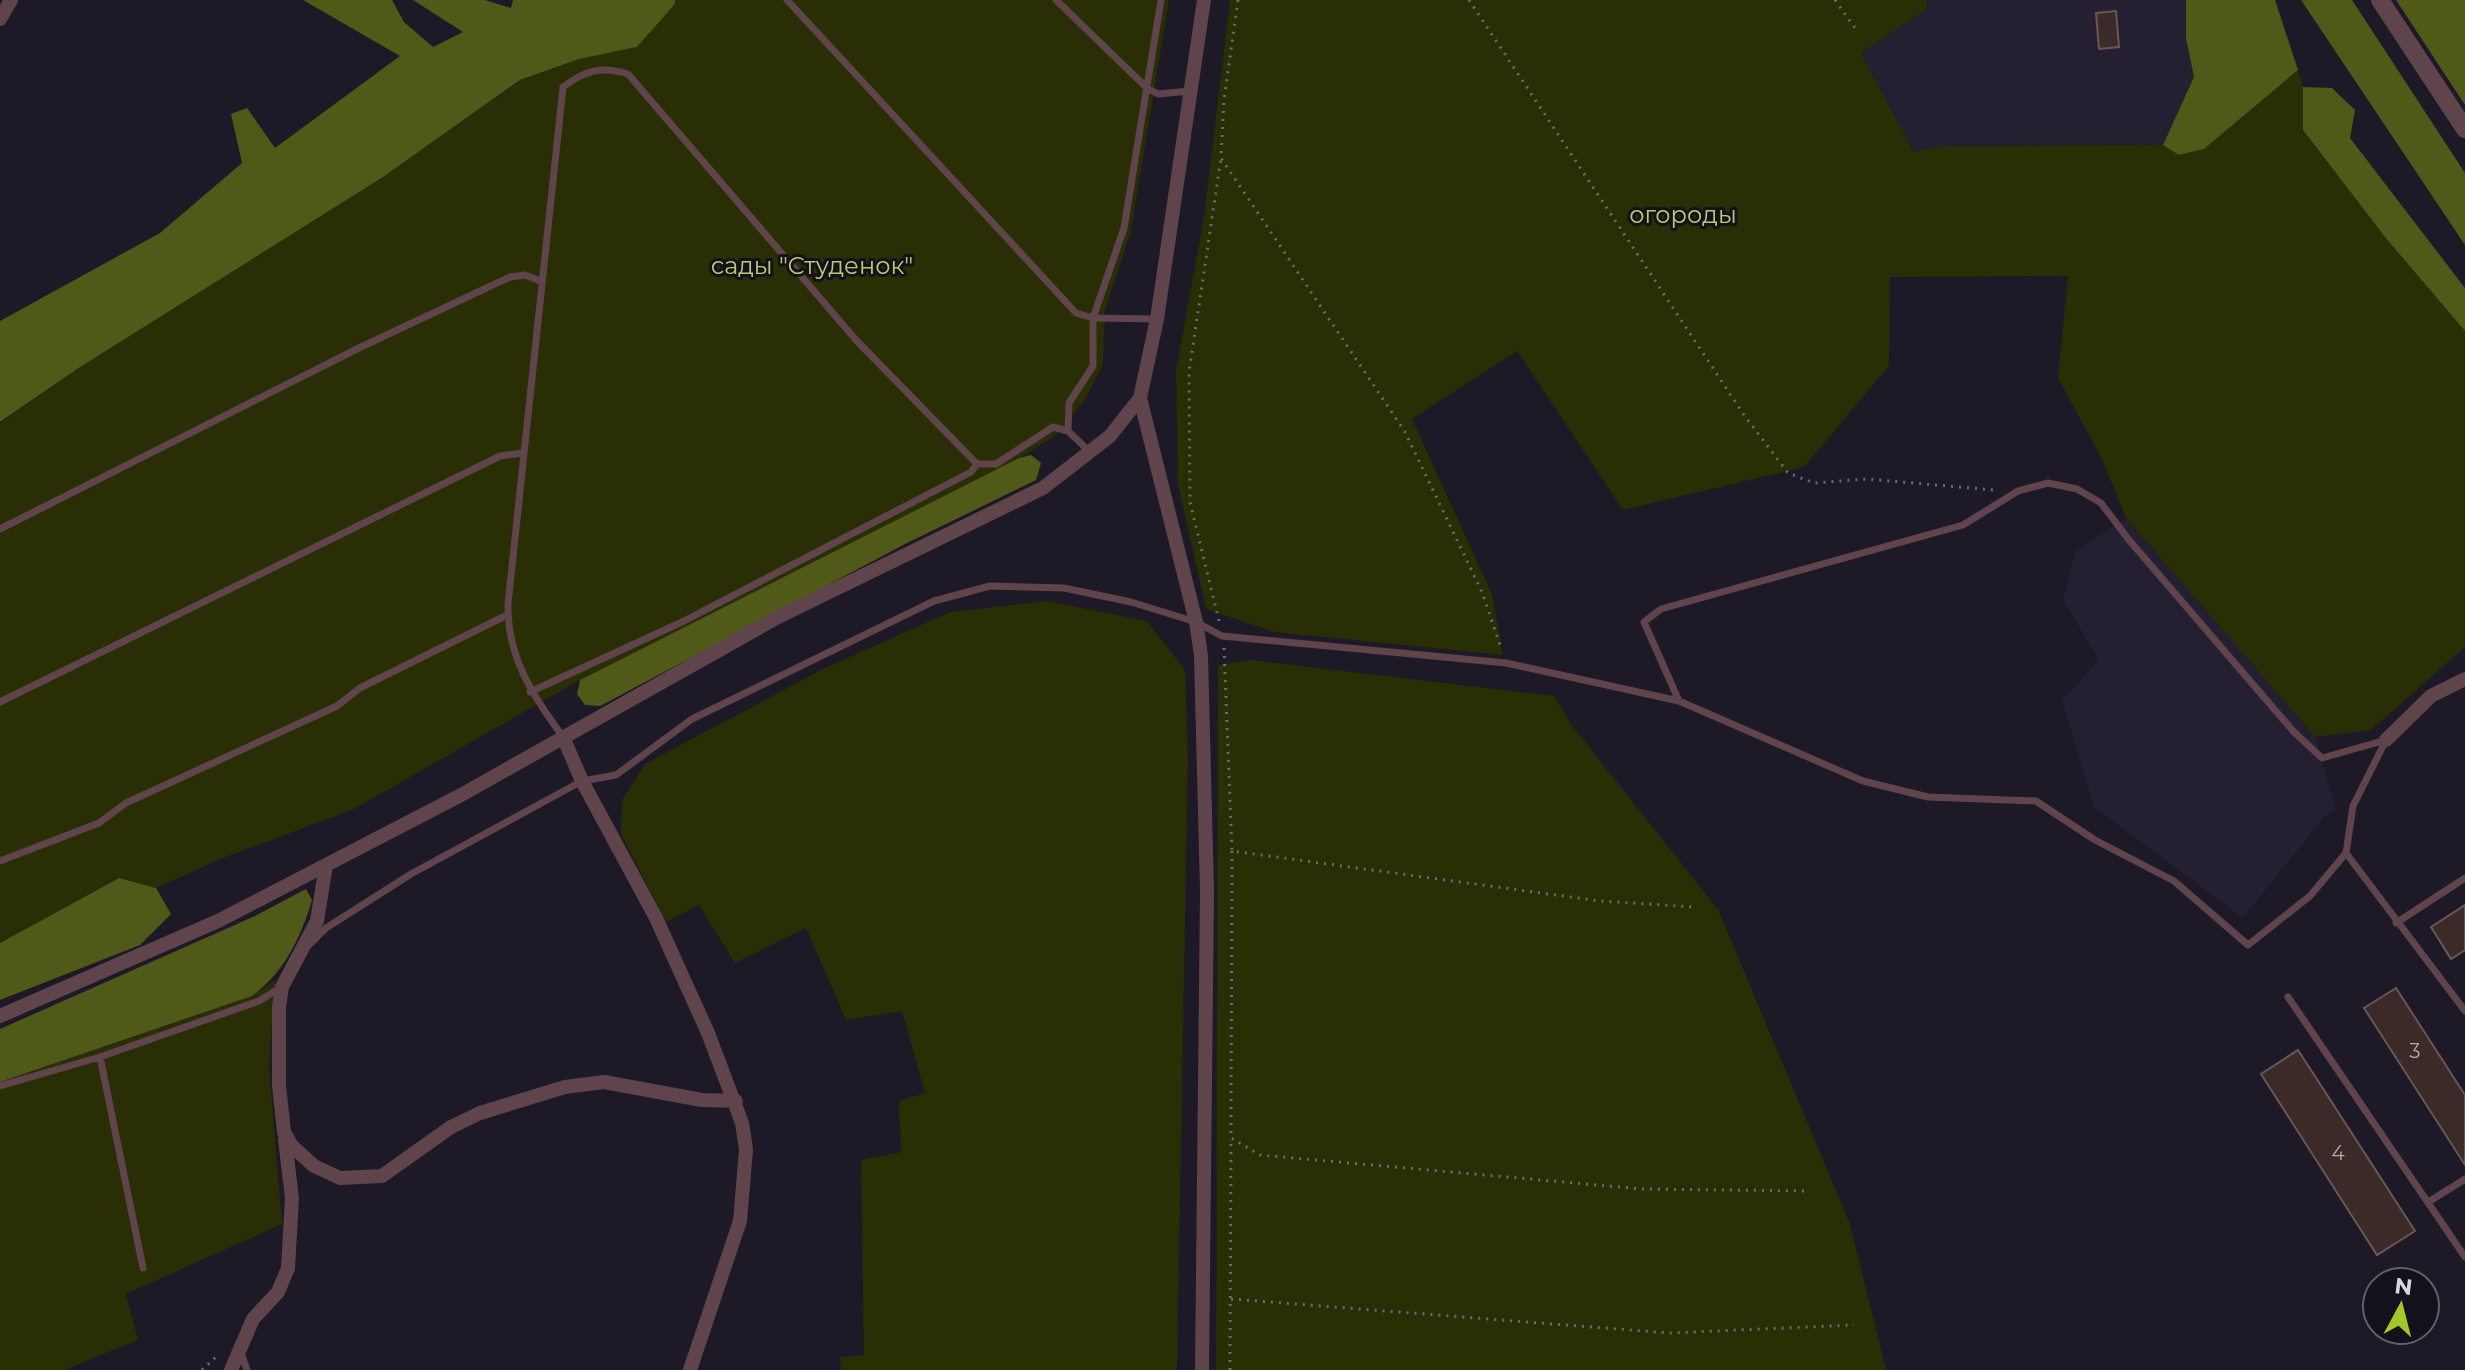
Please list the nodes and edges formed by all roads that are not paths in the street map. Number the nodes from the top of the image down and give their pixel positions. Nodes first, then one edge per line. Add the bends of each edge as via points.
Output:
1 (11, 0) edge
2 (787, 0) edge
3 (1056, 0) edge
4 (1161, 0) edge
5 (1204, 0) edge
6 (2380, 0) edge
7 (0, 19) edge
8 (1147, 88) junction
9 (1190, 91) junction
10 (2465, 129) edge
11 (540, 281) junction
12 (1093, 318) junction
13 (1157, 319) junction
14 (1140, 398) junction
15 (1068, 431) junction
16 (1090, 452) junction
17 (523, 453) junction
18 (977, 464) junction
19 (0, 529) edge
20 (507, 615) junction
21 (1196, 622) junction
22 (2465, 679) edge
23 (530, 692) junction
24 (1679, 701) junction
25 (0, 702) edge
26 (563, 737) junction
27 (2386, 740) junction
28 (582, 781) junction
29 (2346, 853) junction
30 (0, 861) edge
31 (326, 865) junction
32 (2465, 878) edge
33 (2396, 923) junction
34 (301, 954) junction
35 (282, 987) junction
36 (2288, 997) dead end
37 (2465, 1011) edge
38 (0, 1016) edge
39 (100, 1057) junction
40 (0, 1086) edge
41 (736, 1101) junction
42 (284, 1132) junction
43 (2465, 1179) edge
44 (2430, 1201) junction
45 (2465, 1257) edge
46 (143, 1268) dead end
47 (239, 1350) junction
48 (231, 1370) edge
49 (247, 1370) edge
50 (690, 1370) edge
51 (1202, 1370) edge

1 - 7 street
2 - 12 lane via 1076,313
3 - 8 lane
4 - 8 lane
5 - 9 street
6 - 10 street
8 - 9 lane via 1158,94
8 - 12 lane via 1124,228
9 - 13 street
11 - 17 lane
11 - 18 lane via 563,87 585,71 609,68 628,74 856,340
11 - 19 lane via 510,277
12 - 13 lane
12 - 15 lane via 1093,366 1069,403
13 - 14 street
14 - 16 street
14 - 21 street
15 - 16 lane
15 - 18 lane via 1053,427 996,464
16 - 26 street via 1043,488 778,617
17 - 20 lane
17 - 25 lane via 500,456
18 - 23 lane via 971,472 682,622
20 - 23 lane
20 - 30 lane via 360,688 337,706 126,803 99,823
21 - 24 lane via 1222,636 1506,663
21 - 28 lane via 1064,588 990,586 934,601 806,661 692,719 616,775
21 - 51 street via 1206,787
22 - 27 street via 2431,696
23 - 26 lane
24 - 27 lane via 1644,622 1661,609 1963,525 2018,491 2048,483 2077,489 2101,503 2322,758
24 - 29 lane via 1863,781 1928,797 2036,801 2095,840 2174,881 2248,945 2310,896
26 - 28 street
26 - 31 street
27 - 29 lane via 2353,806
28 - 34 lane via 362,904 326,928
28 - 41 street via 656,918
29 - 33 lane
31 - 34 street via 317,921
31 - 38 street via 218,921
32 - 33 lane
33 - 37 lane
34 - 35 street
35 - 39 lane via 259,1001
35 - 42 street via 279,1085
36 - 44 lane
39 - 40 lane
39 - 46 lane
41 - 42 street via 604,1082 565,1087 480,1113 382,1176 358,1179 340,1178 314,1166
41 - 50 street via 746,1149 740,1221
42 - 47 street via 292,1198 288,1268
43 - 44 lane
44 - 45 lane
47 - 48 street
47 - 49 lane

